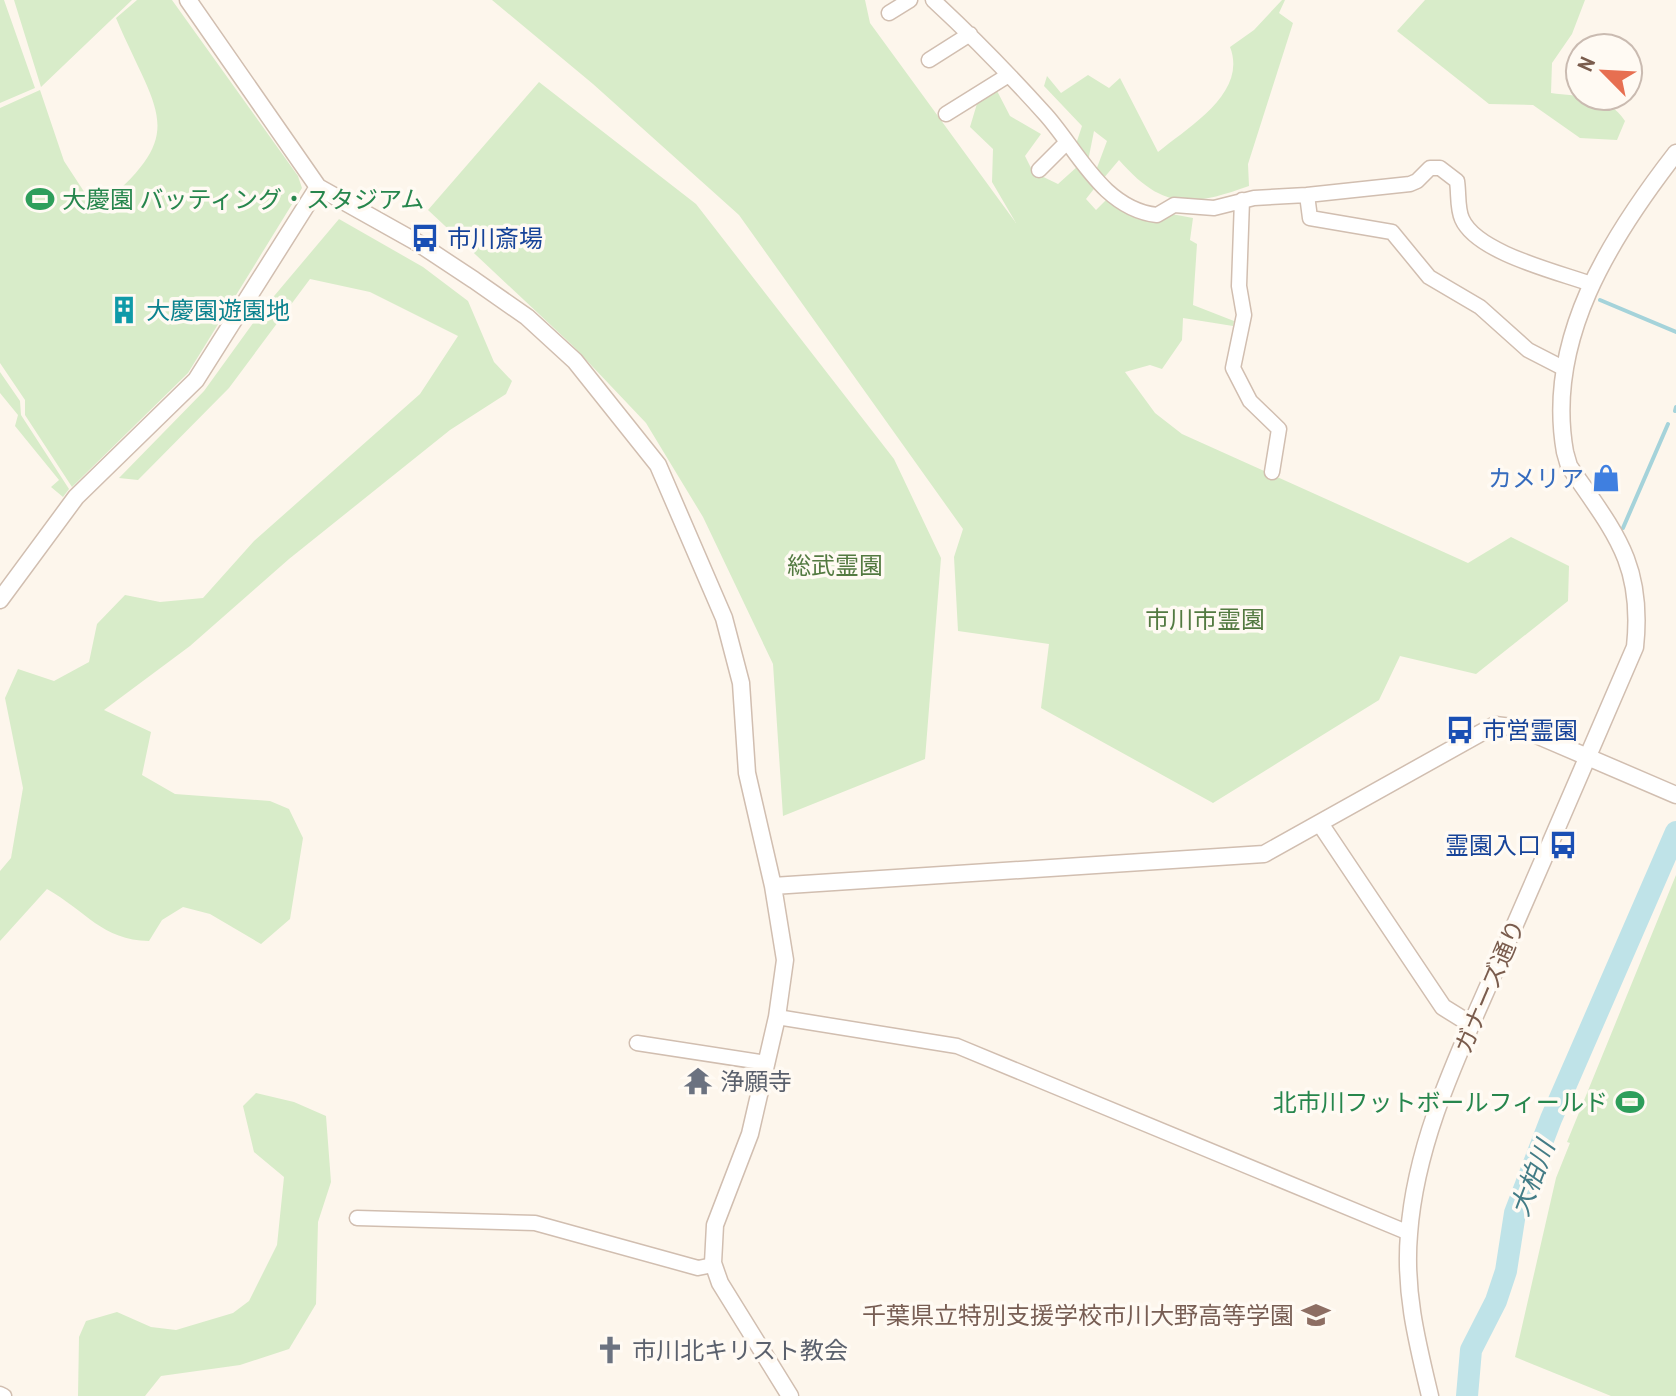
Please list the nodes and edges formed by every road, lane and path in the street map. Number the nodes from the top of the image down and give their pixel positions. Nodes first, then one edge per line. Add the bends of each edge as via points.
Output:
1 (188, 0) edge
2 (910, 0) edge
3 (933, 0) edge
4 (889, 13) dead end
5 (970, 34) junction
6 (929, 60) dead end
7 (1007, 76) junction
8 (946, 114) dead end
9 (1066, 143) junction
10 (1676, 153) edge
11 (1039, 170) dead end
12 (318, 187) junction
13 (1307, 195) junction
14 (1242, 200) junction
15 (1591, 284) junction
16 (1563, 368) junction
17 (1272, 472) dead end
18 (0, 600) edge
19 (1588, 757) junction
20 (1673, 793) edge
21 (1321, 825) junction
22 (773, 886) junction
23 (777, 1017) junction
24 (1472, 1025) junction
25 (637, 1043) dead end
26 (767, 1063) junction
27 (357, 1218) dead end
28 (1409, 1233) junction
29 (713, 1265) junction
30 (790, 1396) edge
31 (1430, 1396) edge

1 - 12 street
2 - 4 street
3 - 5 street
5 - 6 street
5 - 7 street
7 - 8 street
7 - 9 street
9 - 11 street
9 - 14 street via 1079,163 1126,206 1153,215 1174,205 1214,208
10 - 15 street, ガナーズ通り via 1645,193
12 - 18 street via 196,380 76,497
12 - 22 street via 418,243 527,317 575,361 658,465 735,648 747,773
13 - 14 street
13 - 15 street via 1410,184 1430,168 1440,168 1457,181 1463,222 1474,235 1532,264
13 - 16 street via 1310,218 1392,232 1429,277 1480,307 1528,350
14 - 17 street via 1239,286 1244,315 1233,368 1250,401 1279,429
15 - 16 street, ガナーズ通り
16 - 19 street, ガナーズ通り via 1563,438 1569,466 1626,553 1637,590 1635,647
19 - 20 street
19 - 21 street via 1520,728 1495,725
19 - 24 street, ガナーズ通り
21 - 22 street via 1273,851 1248,856
21 - 24 street via 1443,1007
22 - 23 street via 785,960
23 - 26 street
23 - 28 street via 957,1046
24 - 28 street, ガナーズ通り via 1424,1150
25 - 26 street
26 - 29 street via 750,1134 715,1225
27 - 29 street via 535,1223 698,1268
28 - 31 street, ガナーズ通り via 1409,1300
29 - 30 street

